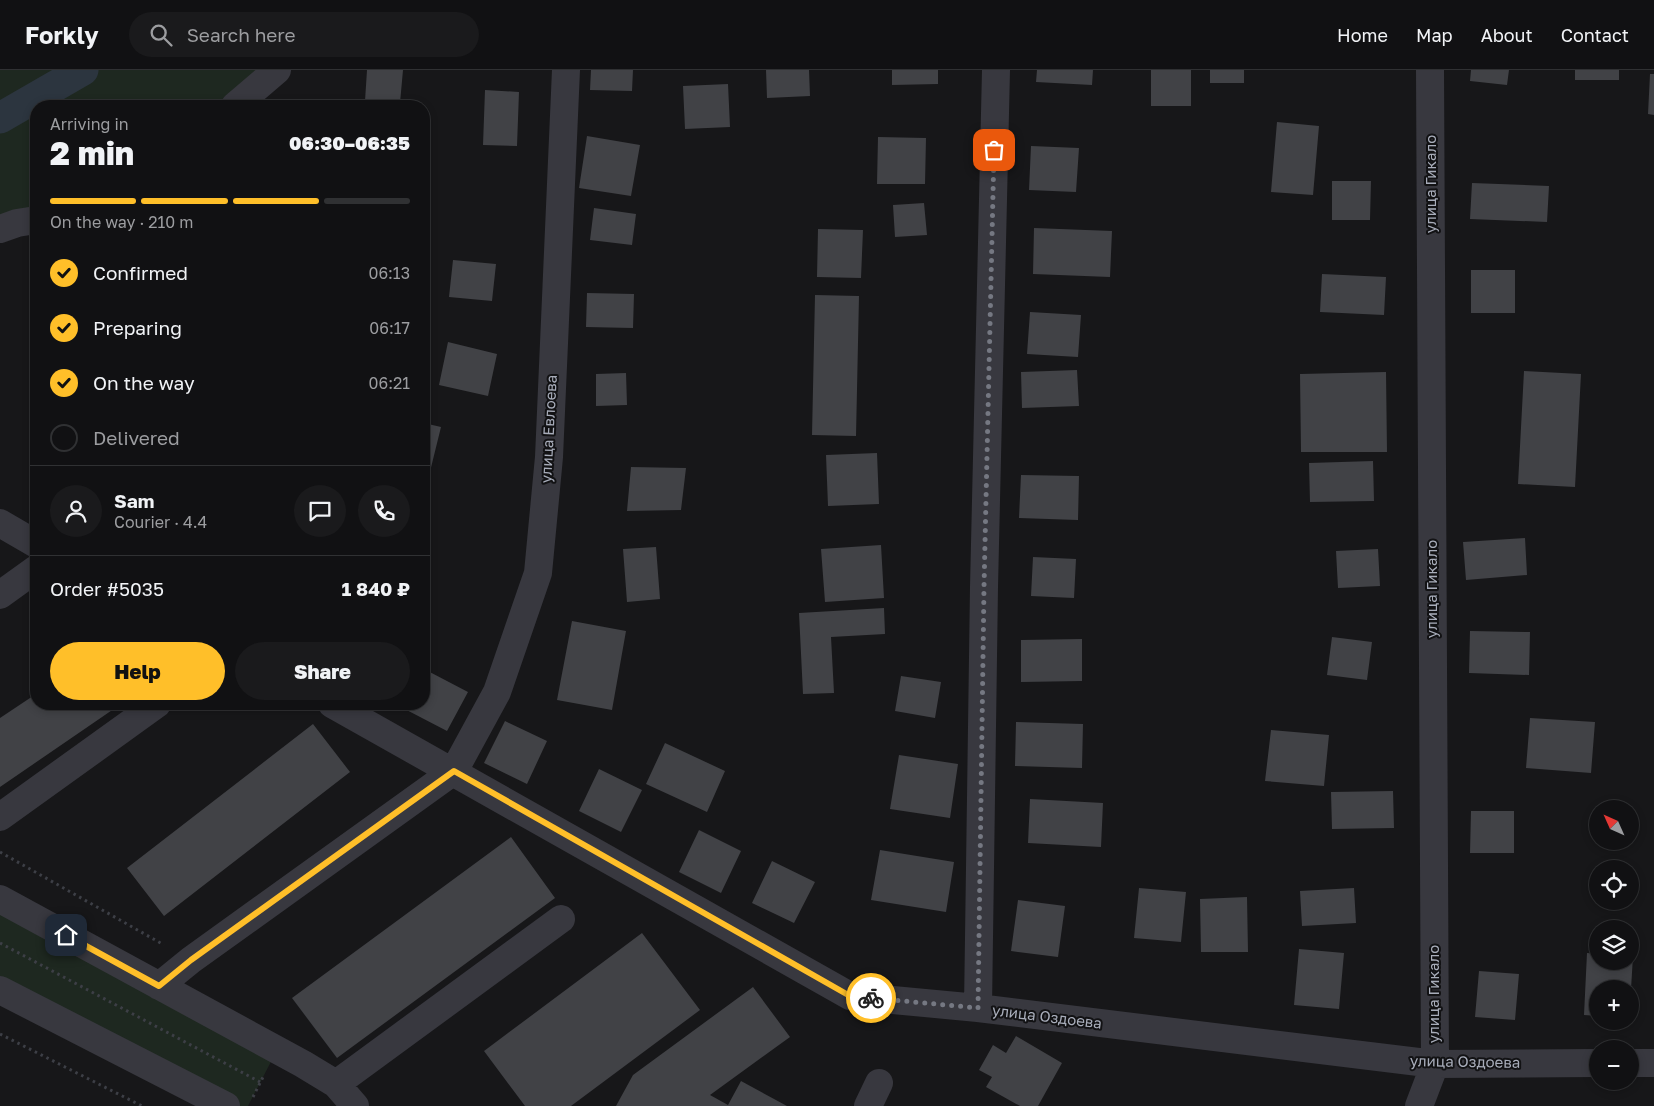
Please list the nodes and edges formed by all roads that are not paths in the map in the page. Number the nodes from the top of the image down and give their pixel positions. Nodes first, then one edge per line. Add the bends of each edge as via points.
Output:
1 (277, 70) edge
2 (566, 70) edge
3 (996, 70) edge
4 (1430, 70) edge
5 (242, 100) edge
6 (30, 221) edge
7 (0, 229) edge
8 (0, 523) edge
9 (30, 540) edge
10 (30, 573) edge
11 (0, 594) edge
12 (149, 710) edge
13 (343, 710) edge
14 (454, 771) junction
15 (0, 817) edge
16 (0, 899) edge
17 (562, 919) dead end
18 (159, 986) junction
19 (0, 990) edge
20 (978, 1008) junction
21 (1589, 1063) edge
22 (1639, 1063) edge
23 (1654, 1063) edge
24 (1434, 1064) junction
25 (336, 1084) junction
26 (222, 1105) edge
27 (355, 1106) edge
28 (1419, 1106) edge

1 - 5 street
2 - 14 street, улица Евлоева via 549,457 538,573 497,692
3 - 20 street
4 - 24 street, улица Гикало
6 - 7 street
8 - 9 street
10 - 11 street
12 - 15 street
13 - 14 street, улица Оздоева
14 - 18 street
14 - 20 street, улица Оздоева via 850,996
16 - 18 street
17 - 25 street
18 - 25 street
19 - 26 street
20 - 24 street, улица Оздоева
21 - 24 street, улица Оздоева
22 - 23 street
24 - 28 street, улица Гикало
25 - 27 street

